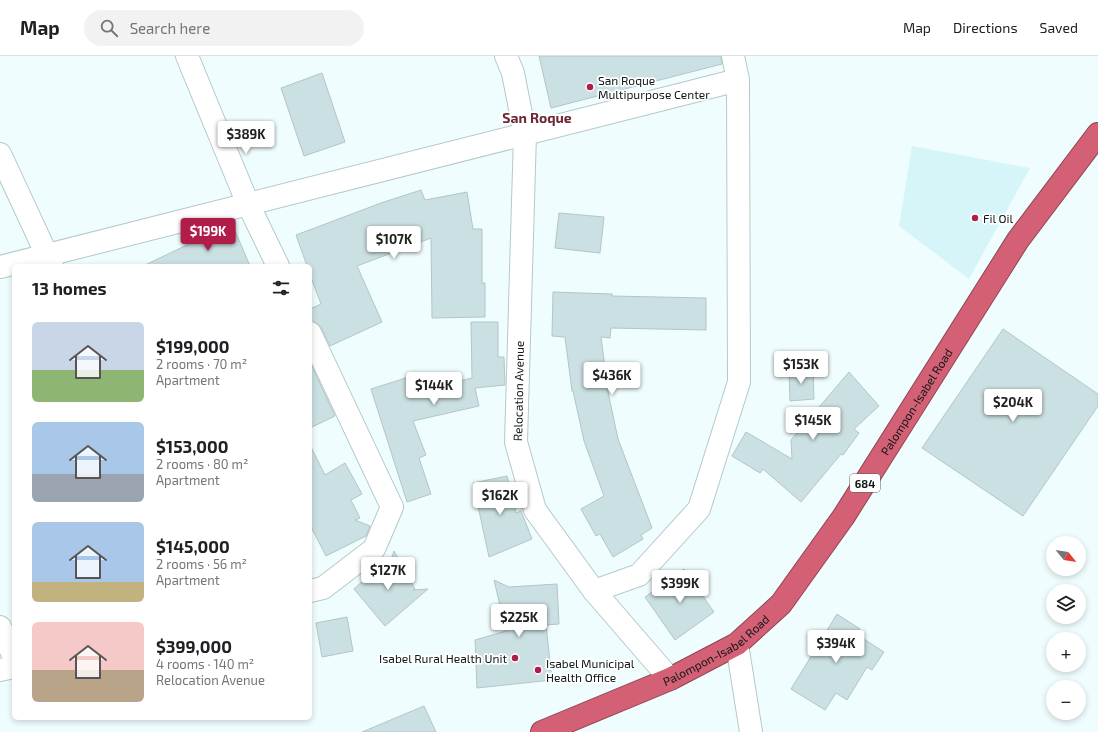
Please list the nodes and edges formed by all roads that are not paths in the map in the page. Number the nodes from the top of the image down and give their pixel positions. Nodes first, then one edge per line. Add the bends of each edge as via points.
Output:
1 (187, 56) edge
2 (506, 56) edge
3 (733, 56) edge
4 (738, 80) junction
5 (525, 134) junction
6 (1098, 134) edge
7 (0, 154) edge
8 (248, 204) junction
9 (49, 260) edge
10 (21, 264) edge
11 (277, 264) edge
12 (12, 265) edge
13 (0, 267) edge
14 (312, 338) edge
15 (312, 591) edge
16 (594, 591) junction
17 (0, 627) edge
18 (737, 644) junction
19 (12, 653) edge
20 (12, 667) edge
21 (0, 670) edge
22 (670, 679) junction
23 (542, 732) edge
24 (751, 732) edge

1 - 8 street
2 - 5 street, Relocation Avenue via 514,73
3 - 4 street
4 - 5 street
4 - 16 street via 739,382 699,509 639,575
5 - 8 street
5 - 16 street, Relocation Avenue via 516,442 535,510
6 - 18 highway, Palompon-Isabel Road / 684 via 1018,240 844,516 781,604
7 - 9 street
8 - 9 street
8 - 11 street
9 - 10 street
12 - 13 street
14 - 15 street via 392,507 374,549 323,588
16 - 22 street, Relocation Avenue
17 - 19 street
18 - 22 highway, Palompon-Isabel Road / 684
18 - 24 street
20 - 21 street
22 - 23 highway, Palompon-Isabel Road / 684

